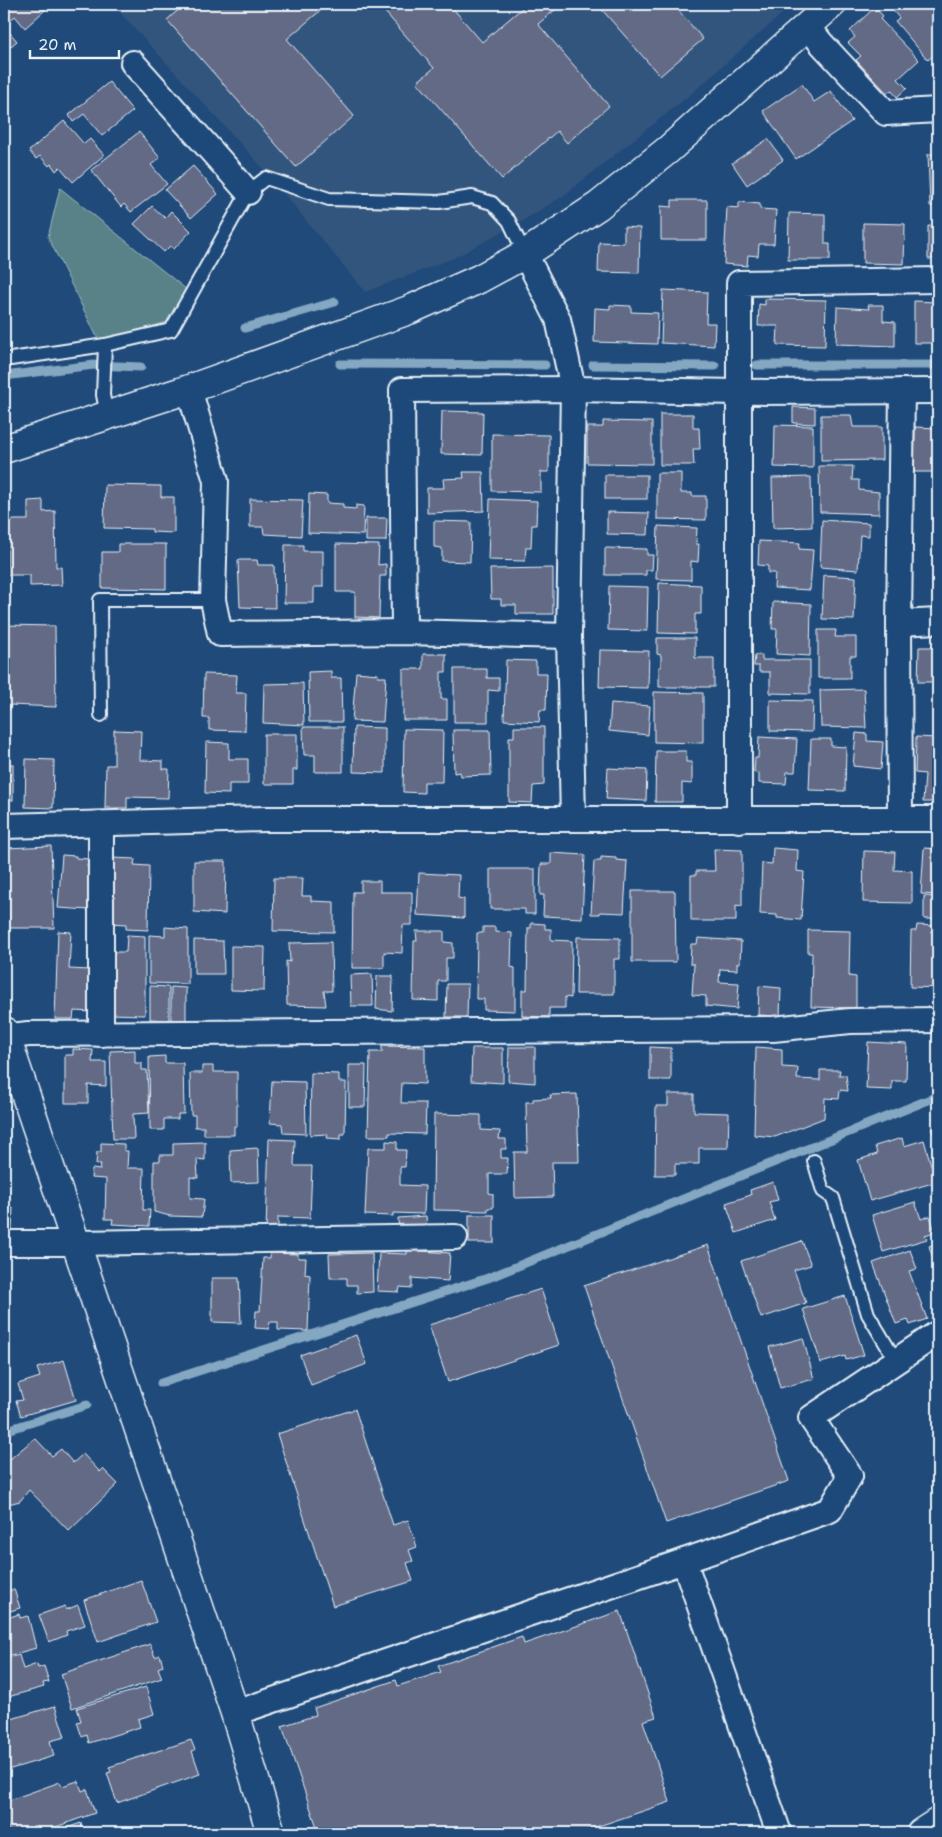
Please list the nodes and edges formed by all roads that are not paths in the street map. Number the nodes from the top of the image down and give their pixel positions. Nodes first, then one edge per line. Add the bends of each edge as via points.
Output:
1 (832, 4) edge
2 (808, 26) junction
3 (133, 63) dead end
4 (938, 110) edge
5 (248, 192) junction
6 (525, 254) junction
7 (938, 280) edge
8 (105, 345) junction
9 (4, 360) edge
10 (189, 389) junction
11 (573, 389) junction
12 (938, 391) edge
13 (738, 392) junction
14 (902, 392) junction
15 (106, 416) junction
16 (4, 449) edge
17 (214, 600) junction
18 (938, 621) edge
19 (899, 623) junction
20 (404, 632) junction
21 (569, 636) junction
22 (101, 715) dead end
23 (900, 818) junction
24 (938, 819) edge
25 (573, 820) junction
26 (738, 820) junction
27 (100, 824) junction
28 (4, 826) edge
29 (938, 1020) edge
30 (100, 1034) junction
31 (4, 1035) edge
32 (814, 1161) dead end
33 (455, 1237) dead end
34 (4, 1242) edge
35 (77, 1243) junction
36 (938, 1333) edge
37 (896, 1361) junction
38 (684, 1561) junction
39 (235, 1713) junction
40 (938, 1822) edge
41 (271, 1833) edge
42 (779, 1833) edge
43 (922, 1833) edge

1 - 2 street
2 - 4 street via 886,113
2 - 6 street via 669,149 598,206
3 - 5 street
5 - 6 lane via 266,178 329,200 439,202 472,197 492,203 509,221
5 - 8 lane via 171,330
6 - 10 street via 479,279 408,310
6 - 11 street via 558,319
7 - 13 street via 739,283
8 - 9 lane
8 - 15 lane via 103,395
10 - 15 street
10 - 17 street via 216,481
11 - 13 street
11 - 20 street via 402,390
11 - 21 street
12 - 14 street
13 - 14 street
13 - 26 street
14 - 19 street
15 - 16 street
17 - 20 street via 220,634
17 - 22 lane via 100,600
18 - 19 street
19 - 23 street
20 - 21 street
21 - 25 street
23 - 24 street
23 - 26 street
25 - 26 street
25 - 27 street via 265,819
27 - 28 street
27 - 30 street
29 - 30 street via 850,1021 773,1029
30 - 31 street
31 - 35 street
32 - 37 lane via 823,1191 833,1198 868,1314
33 - 35 street
34 - 35 street
35 - 39 street
36 - 37 street
37 - 38 street via 810,1418 850,1476 830,1510
38 - 39 street
38 - 42 street
39 - 41 street
40 - 43 street

